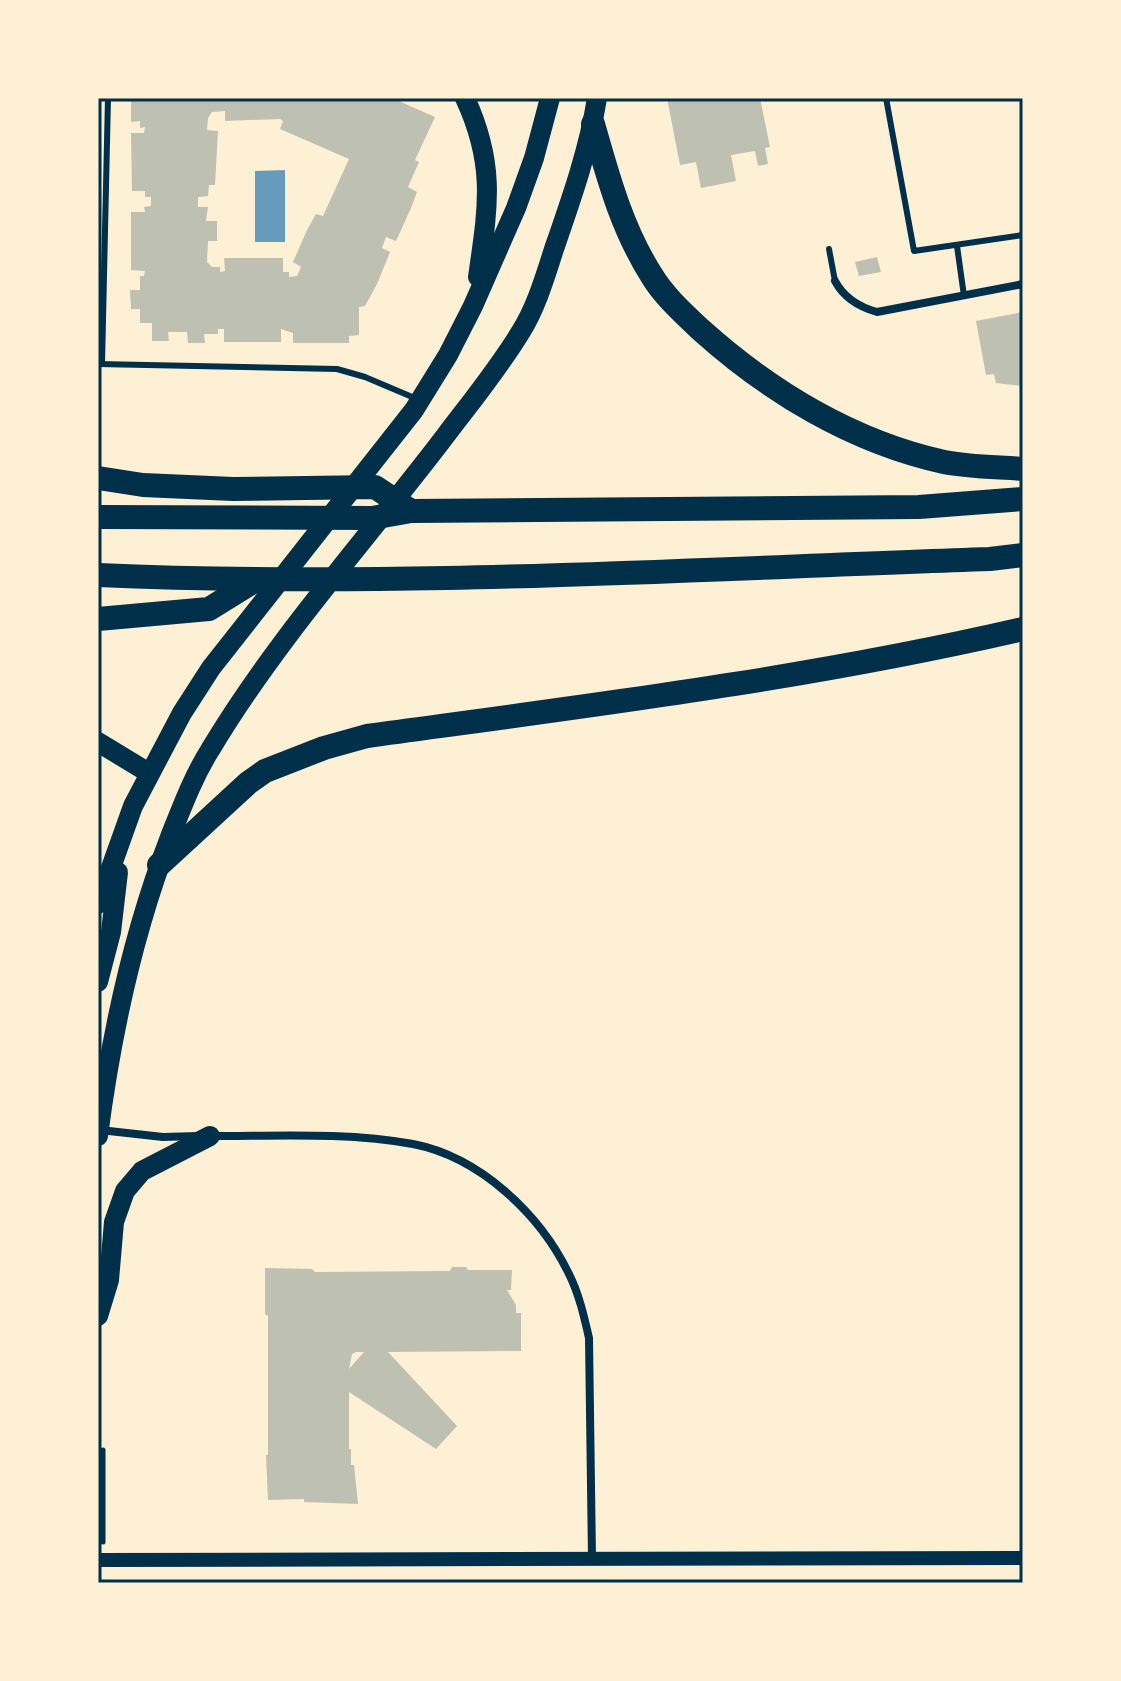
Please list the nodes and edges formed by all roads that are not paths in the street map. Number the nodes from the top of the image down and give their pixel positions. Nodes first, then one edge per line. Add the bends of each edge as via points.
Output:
1 (108, 98) edge
2 (465, 98) edge
3 (550, 98) edge
4 (597, 98) edge
5 (886, 98) edge
6 (593, 124) junction
7 (1023, 235) edge
8 (957, 246) junction
9 (829, 249) dead end
10 (835, 281) joint
11 (1023, 284) edge
12 (964, 296) junction
13 (473, 306) junction
14 (100, 364) edge
15 (420, 400) junction
16 (1023, 469) edge
17 (98, 478) edge
18 (1023, 499) edge
19 (411, 511) junction
20 (98, 517) edge
21 (1023, 555) edge
22 (98, 575) edge
23 (256, 580) junction
24 (98, 619) edge
25 (1023, 629) edge
26 (98, 742) edge
27 (149, 773) junction
28 (123, 832) junction
29 (159, 865) junction
30 (98, 904) edge
31 (98, 982) edge
32 (98, 1129) edge
33 (98, 1136) edge
34 (210, 1136) junction
35 (98, 1316) edge
36 (100, 1557) edge
37 (1023, 1558) edge
38 (592, 1559) junction

1 - 14 lane
2 - 13 main road via 480,134 488,183
3 - 13 main road via 516,208
4 - 6 main road
5 - 8 lane via 914,251
6 - 16 highway via 616,205 636,250 683,314 733,359 874,442 946,462
6 - 29 main road via 553,253 522,330 237,707 186,797
7 - 8 lane
8 - 12 lane
9 - 10 lane
10 - 12 street via 858,306 877,312
11 - 12 street
13 - 15 main road
14 - 15 lane via 337,369
15 - 27 main road via 211,668
17 - 19 highway via 233,489 375,487
18 - 19 highway via 890,507
19 - 20 highway via 372,518
21 - 23 highway via 448,578
22 - 23 highway
23 - 24 highway via 209,609
25 - 29 highway via 634,701 367,736 265,771
26 - 27 main road
27 - 28 main road
28 - 30 main road
28 - 31 main road via 111,932
29 - 32 main road via 120,1008
32 - 33 main road
32 - 34 street
34 - 35 main road via 131,1182 114,1222 109,1280
34 - 38 street via 351,1137 415,1145 478,1171 531,1217 569,1274 589,1338
36 - 38 street
37 - 38 street

